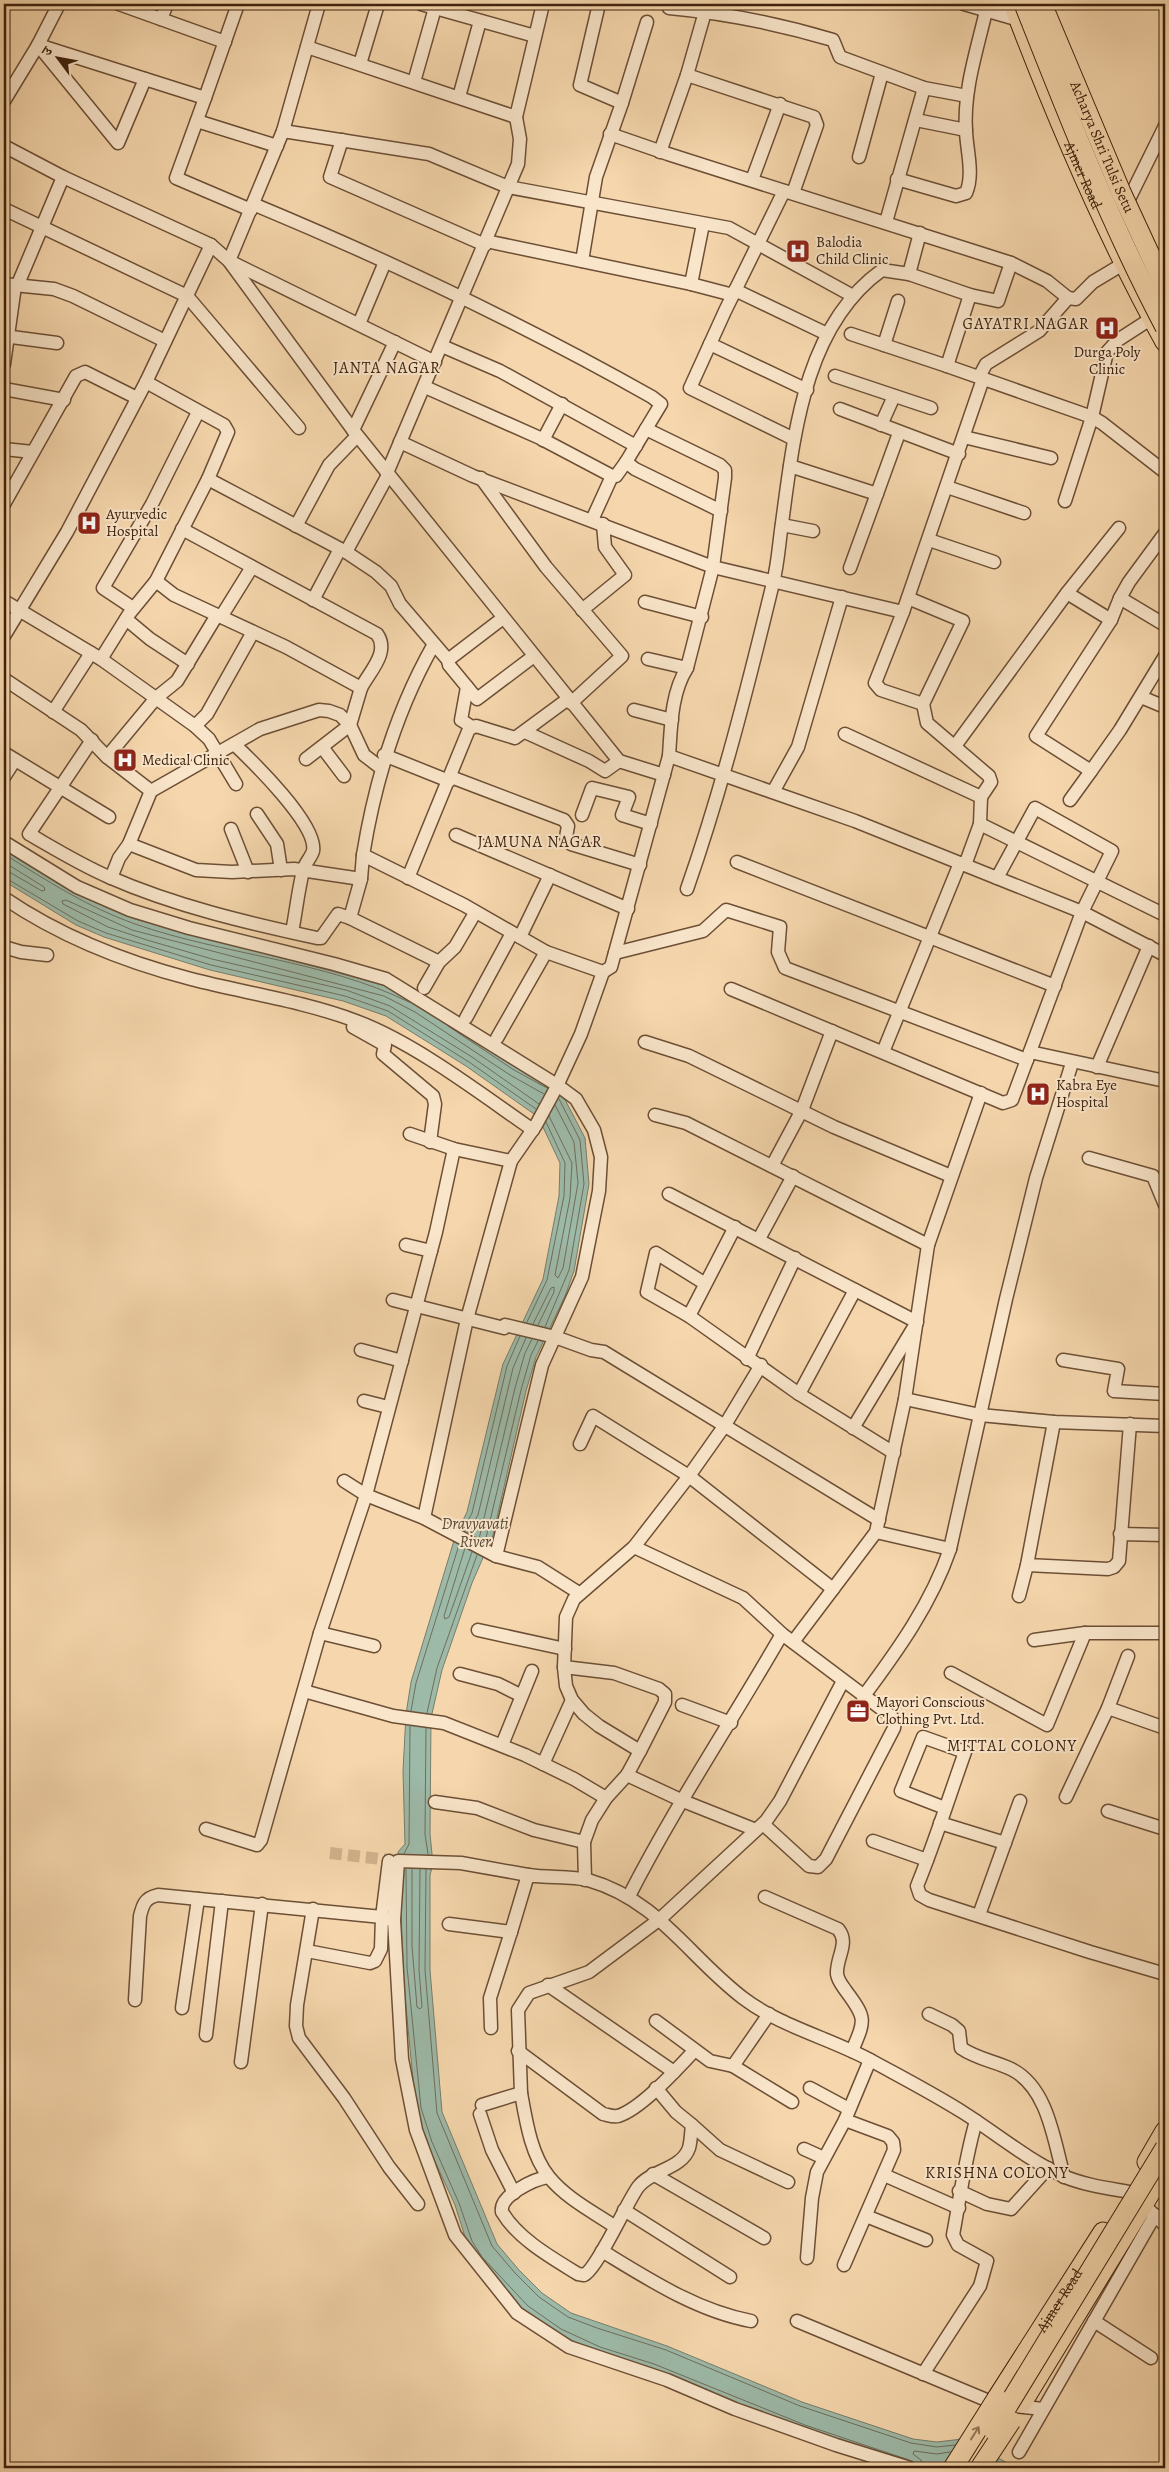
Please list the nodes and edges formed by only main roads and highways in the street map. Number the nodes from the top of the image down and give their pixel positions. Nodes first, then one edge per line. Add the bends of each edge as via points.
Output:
1 (1048, 7) edge
2 (1019, 9) edge
3 (1165, 274) edge
4 (1165, 287) edge
5 (1159, 322) edge
6 (1165, 342) edge
7 (1165, 2131) edge
8 (1165, 2148) edge
9 (1165, 2169) edge
10 (953, 2468) edge
11 (969, 2468) edge
12 (980, 2468) edge

1 - 3 highway
1 - 4 highway, Acharya Shri Tulsi Setu, bridge via 1121,192
2 - 5 highway, Acharya Shri Tulsi Setu, bridge
2 - 5 highway, Ajmer Road via 1053,107 1123,264
5 - 6 highway, Ajmer Road
10 -> 7 highway, Ajmer Road, bridge
8 - 11 highway, bridge
9 - 12 highway, Ajmer Road, bridge via 1149,2210

